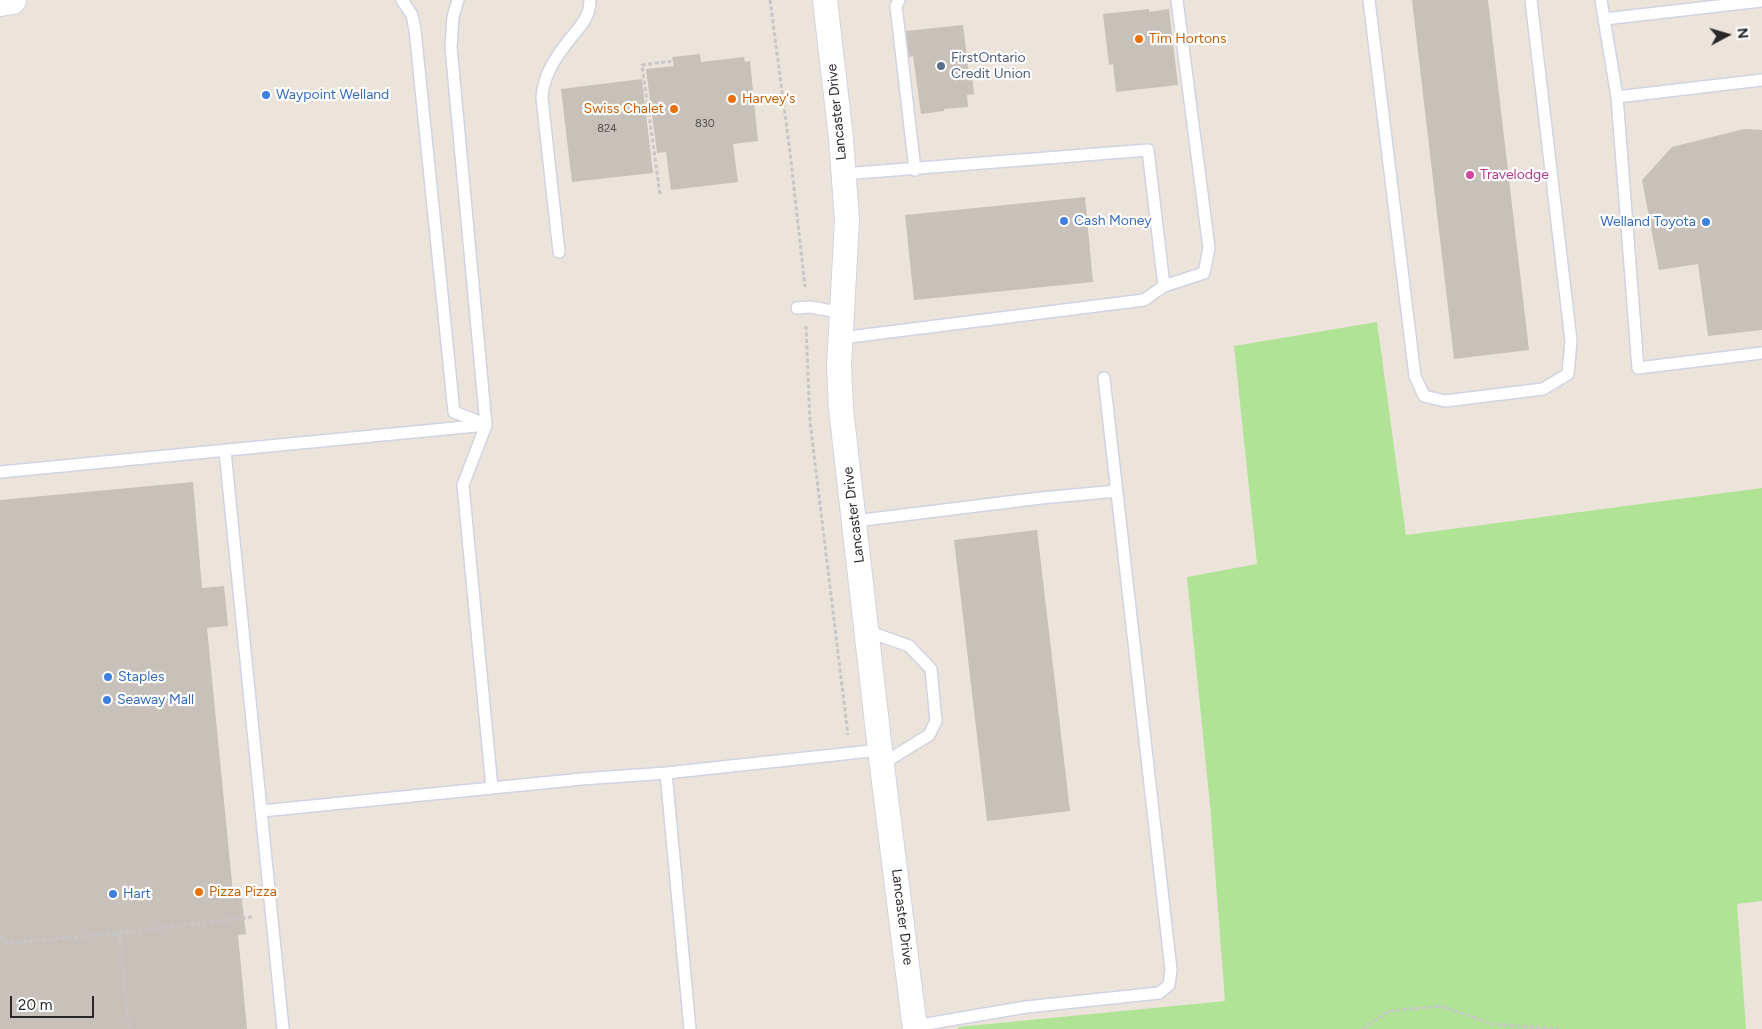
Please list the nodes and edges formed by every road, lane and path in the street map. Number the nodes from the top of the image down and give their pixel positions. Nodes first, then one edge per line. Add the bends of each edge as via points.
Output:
1 (12, 0) edge
2 (402, 0) edge
3 (458, 0) edge
4 (590, 0) edge
5 (770, 0) edge
6 (825, 0) edge
7 (899, 0) edge
8 (1177, 0) edge
9 (1369, 0) edge
10 (1530, 0) edge
11 (1601, 0) edge
12 (1762, 1) edge
13 (0, 2) edge
14 (1604, 19) junction
15 (673, 61) dead end
16 (1762, 80) edge
17 (1618, 97) junction
18 (915, 170) junction
19 (843, 174) junction
20 (660, 194) dead end
21 (559, 252) dead end
22 (1164, 286) junction
23 (801, 307) junction
24 (842, 313) junction
25 (841, 338) junction
26 (1762, 353) edge
27 (1104, 378) dead end
28 (486, 425) junction
29 (225, 451) junction
30 (0, 472) edge
31 (1118, 491) junction
32 (854, 521) junction
33 (867, 631) junction
34 (850, 753) junction
35 (881, 757) junction
36 (666, 773) junction
37 (492, 788) junction
38 (262, 811) junction
39 (272, 915) junction
40 (119, 934) junction
41 (0, 935) edge
42 (915, 1028) edge
43 (129, 1029) edge
44 (283, 1029) edge
45 (690, 1029) edge
46 (1364, 1029) edge
47 (1559, 1029) edge

1 - 13 main road
2 - 28 lane via 412,15 416,30 454,412
3 - 28 lane via 451,47
4 - 21 lane via 586,20 566,44 542,84
5 - 23 path via 803,263
6 - 19 street, Lancaster Drive
7 - 18 lane via 896,6
8 - 22 lane via 1209,248 1204,273
9 - 10 lane via 1415,376 1424,396 1445,401 1543,389 1568,374 1572,341
11 - 14 lane
12 - 14 lane
14 - 17 lane
15 - 20 path via 642,65
16 - 17 lane
17 - 26 lane via 1638,368
18 - 19 lane
18 - 22 lane via 1148,150
19 - 24 street, Lancaster Drive via 847,221
22 - 25 lane via 1144,300
23 - 24 lane
23 - 34 path via 810,422
24 - 25 street, Lancaster Drive
25 - 32 street, Lancaster Drive via 841,410
27 - 31 lane
28 - 29 lane
28 - 37 lane via 463,485
29 - 30 lane
29 - 38 lane
31 - 32 lane
31 - 42 lane via 1171,970 1169,985 1159,993 1026,1007
32 - 33 street, Lancaster Drive
33 - 35 street, Lancaster Drive
33 - 35 lane via 909,646 930,669 936,721 929,735
34 - 35 lane
34 - 36 lane
35 - 42 street, Lancaster Drive
36 - 37 lane
36 - 45 lane
37 - 38 lane
38 - 39 lane
39 - 40 path
39 - 44 lane
40 - 41 path via 7,943
40 - 43 path
46 - 47 path via 1389,1011 1441,1006 1492,1024

